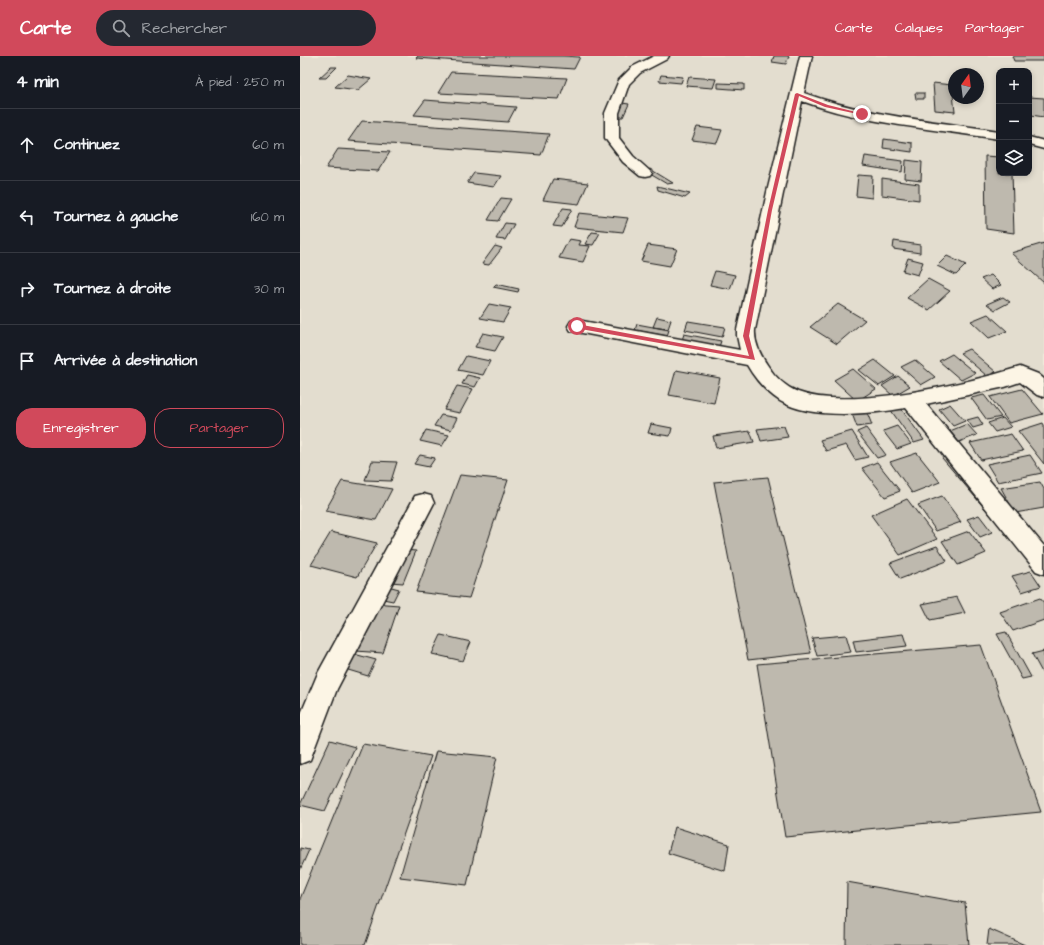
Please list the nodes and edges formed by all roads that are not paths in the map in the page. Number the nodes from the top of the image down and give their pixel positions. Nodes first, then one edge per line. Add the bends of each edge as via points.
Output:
1 (663, 56) edge
2 (806, 56) edge
3 (797, 94) junction
4 (996, 135) edge
5 (1032, 142) edge
6 (1044, 144) edge
7 (645, 173) dead end
8 (577, 326) dead end
9 (753, 359) junction
10 (1044, 390) edge
11 (910, 399) junction
12 (423, 503) dead end
13 (1044, 563) edge
14 (300, 750) edge

1 - 7 street via 636,70 623,83 612,112 612,138 628,159
2 - 3 street
3 - 4 street via 827,106 862,114
3 - 9 street via 770,210 746,336
5 - 6 street
8 - 9 street
9 - 11 street via 782,394 796,400 840,405
10 - 11 street via 1020,374 1005,380
11 - 13 street
12 - 14 street via 327,682

